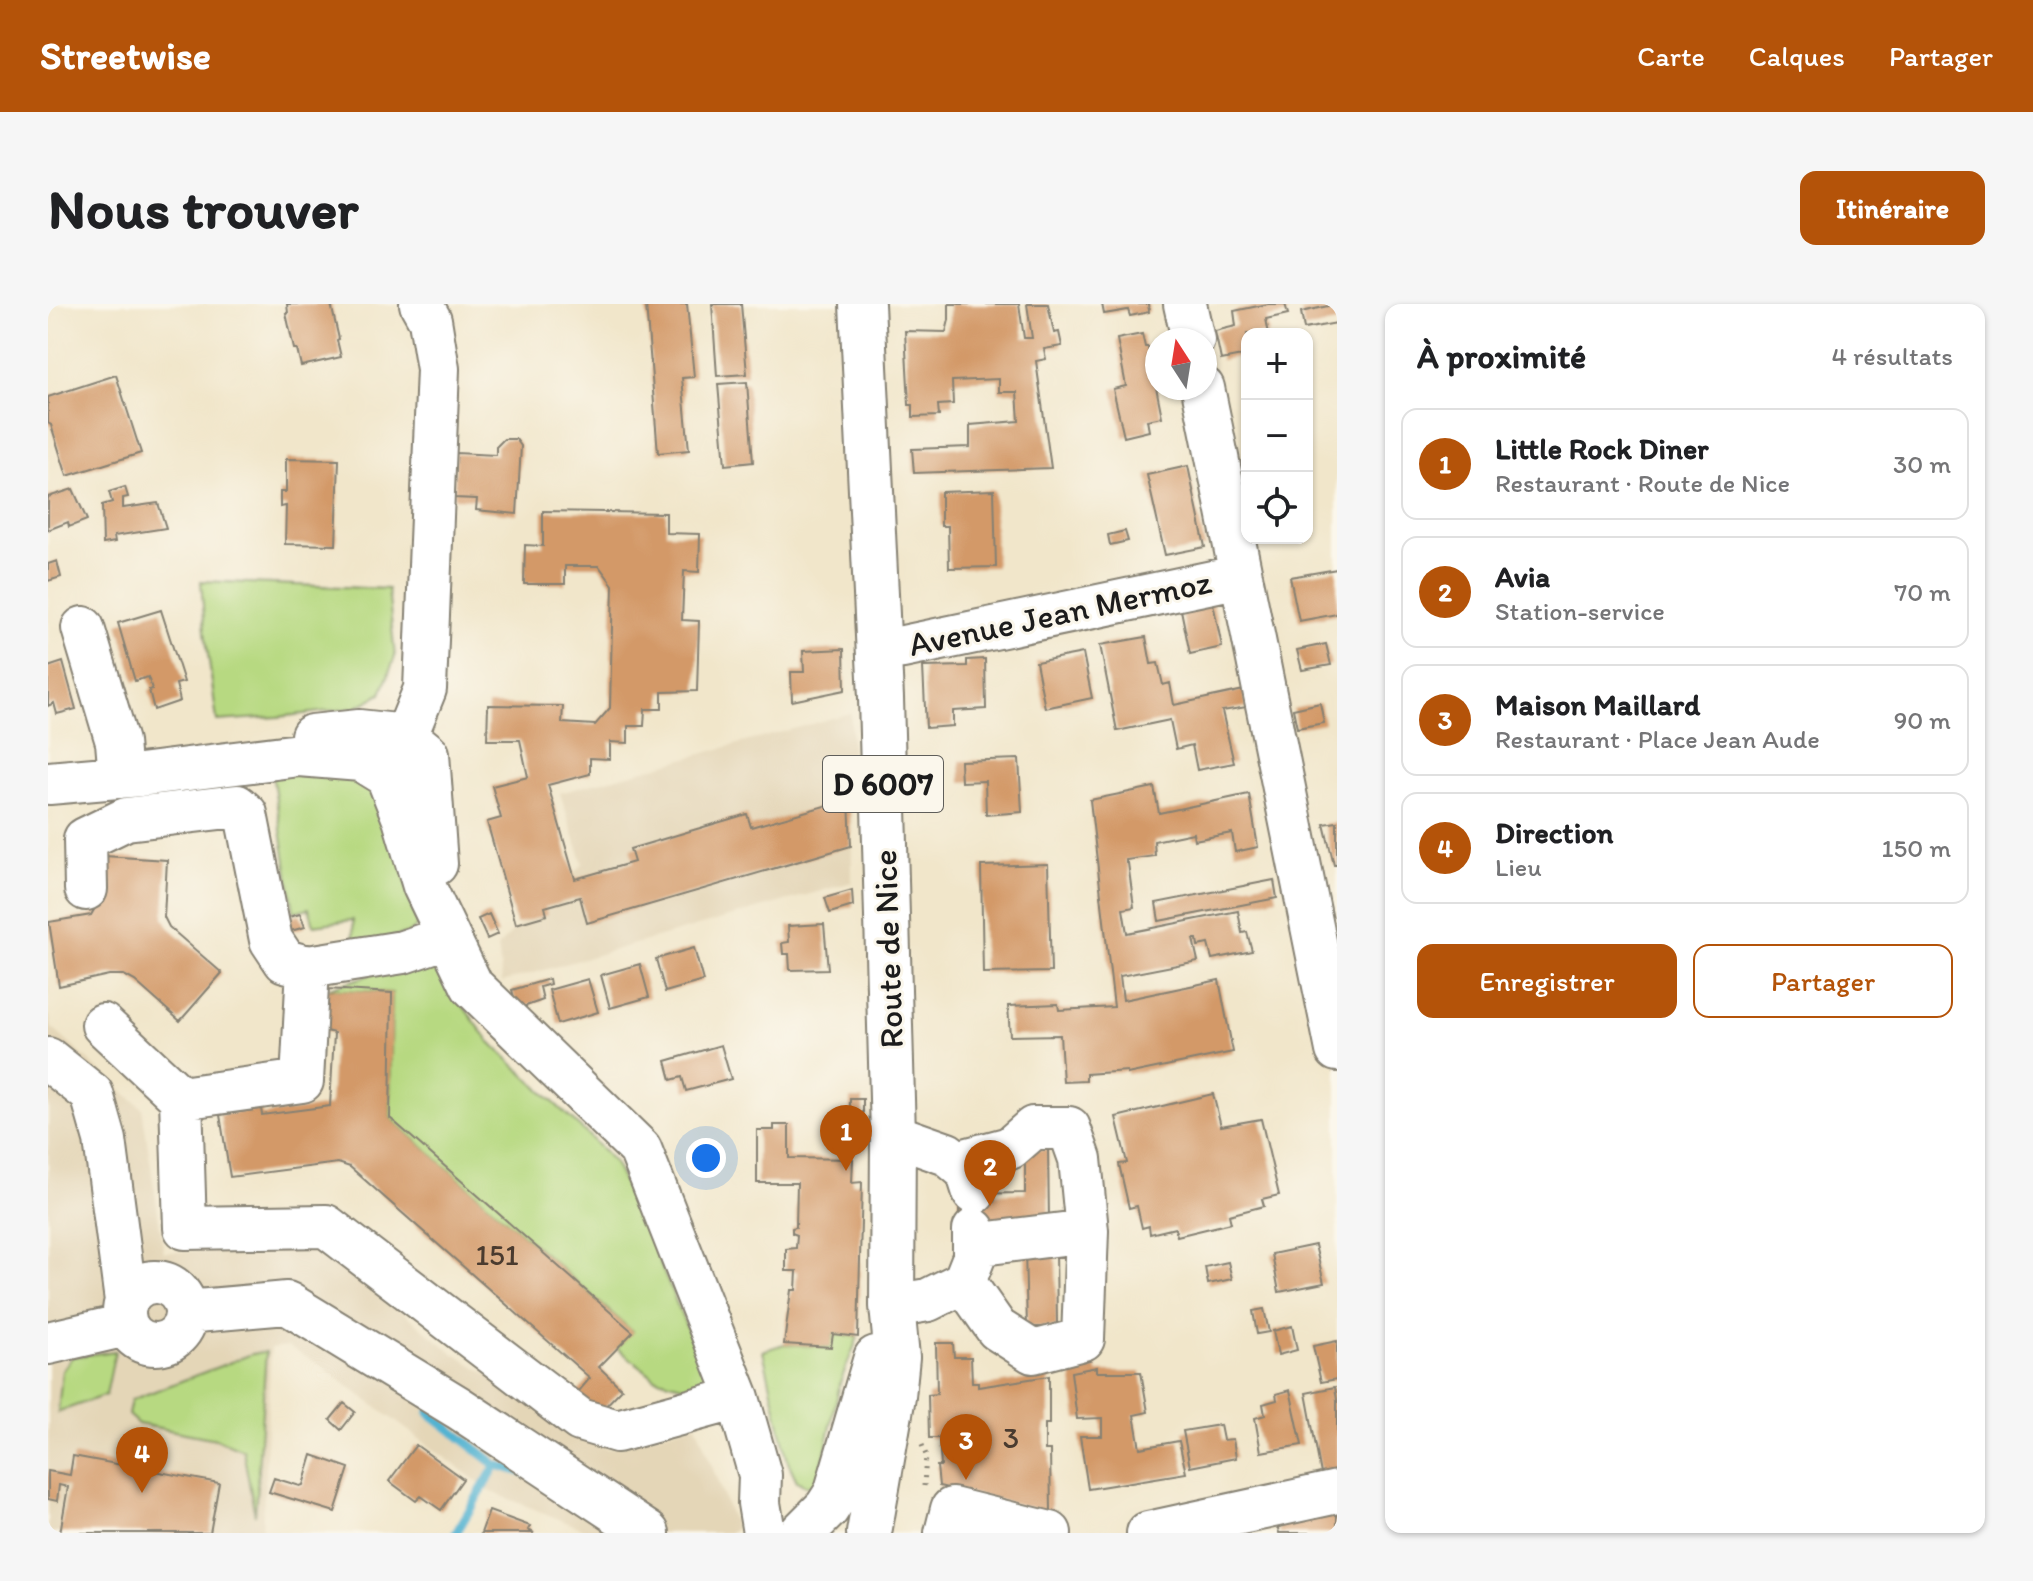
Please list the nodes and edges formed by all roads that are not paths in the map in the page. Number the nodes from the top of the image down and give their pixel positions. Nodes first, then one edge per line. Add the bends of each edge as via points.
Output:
1 (862, 304) edge
2 (1185, 304) edge
3 (427, 309) edge
4 (1190, 328) edge
5 (1205, 400) edge
6 (1241, 576) junction
7 (83, 628) dead end
8 (879, 649) junction
9 (406, 736) junction
10 (120, 774) junction
11 (384, 774) junction
12 (48, 783) edge
13 (86, 889) dead end
14 (447, 937) junction
15 (308, 967) junction
16 (103, 1025) dead end
17 (1337, 1050) edge
18 (48, 1059) edge
19 (181, 1098) junction
20 (893, 1135) junction
21 (969, 1223) junction
22 (1087, 1231) junction
23 (892, 1306) junction
24 (126, 1313) junction
25 (48, 1343) edge
26 (738, 1398) junction
27 (760, 1475) junction
28 (1337, 1492) edge
29 (949, 1521) edge
30 (808, 1531) edge
31 (648, 1533) edge
32 (764, 1533) edge
33 (869, 1533) edge
34 (1050, 1533) edge
35 (1148, 1533) edge

1 - 8 main road, Route de Nice / D 6007
2 - 4 street
3 - 9 street via 438,369 425,689
5 - 6 street
6 - 8 street, Avenue Jean Mermoz
6 - 17 street
7 - 10 street via 117,742
8 - 20 main road, Route de Nice / D 6007
9 - 10 street via 359,731 297,737
9 - 11 street
9 - 14 street via 428,754
10 - 11 street via 299,755 361,760
10 - 12 street
11 - 14 street
13 - 15 street via 85,839 126,819 237,806 246,814 271,940 285,961
14 - 15 street via 403,952
14 - 26 street via 472,986 640,1149
15 - 19 street via 302,1081
16 - 19 street
18 - 24 street via 92,1094 105,1140
19 - 26 street via 185,1228 326,1226 580,1420 617,1431
20 - 21 street via 947,1154
20 - 23 main road, Route de Nice / D 6007
21 - 22 street
21 - 22 street via 1010,1148 1033,1128 1069,1128 1080,1159
21 - 22 street via 997,1329 1033,1352 1083,1339
21 - 23 street via 928,1300
23 - 30 main road, D 6007 via 836,1494
23 - 33 main road, D 6007 via 897,1357
24 - 25 street
24 - 31 street via 132,1291 150,1282 171,1286 186,1312 287,1303
26 - 27 street
27 - 30 street
27 - 32 street
28 - 35 street
29 - 34 street

